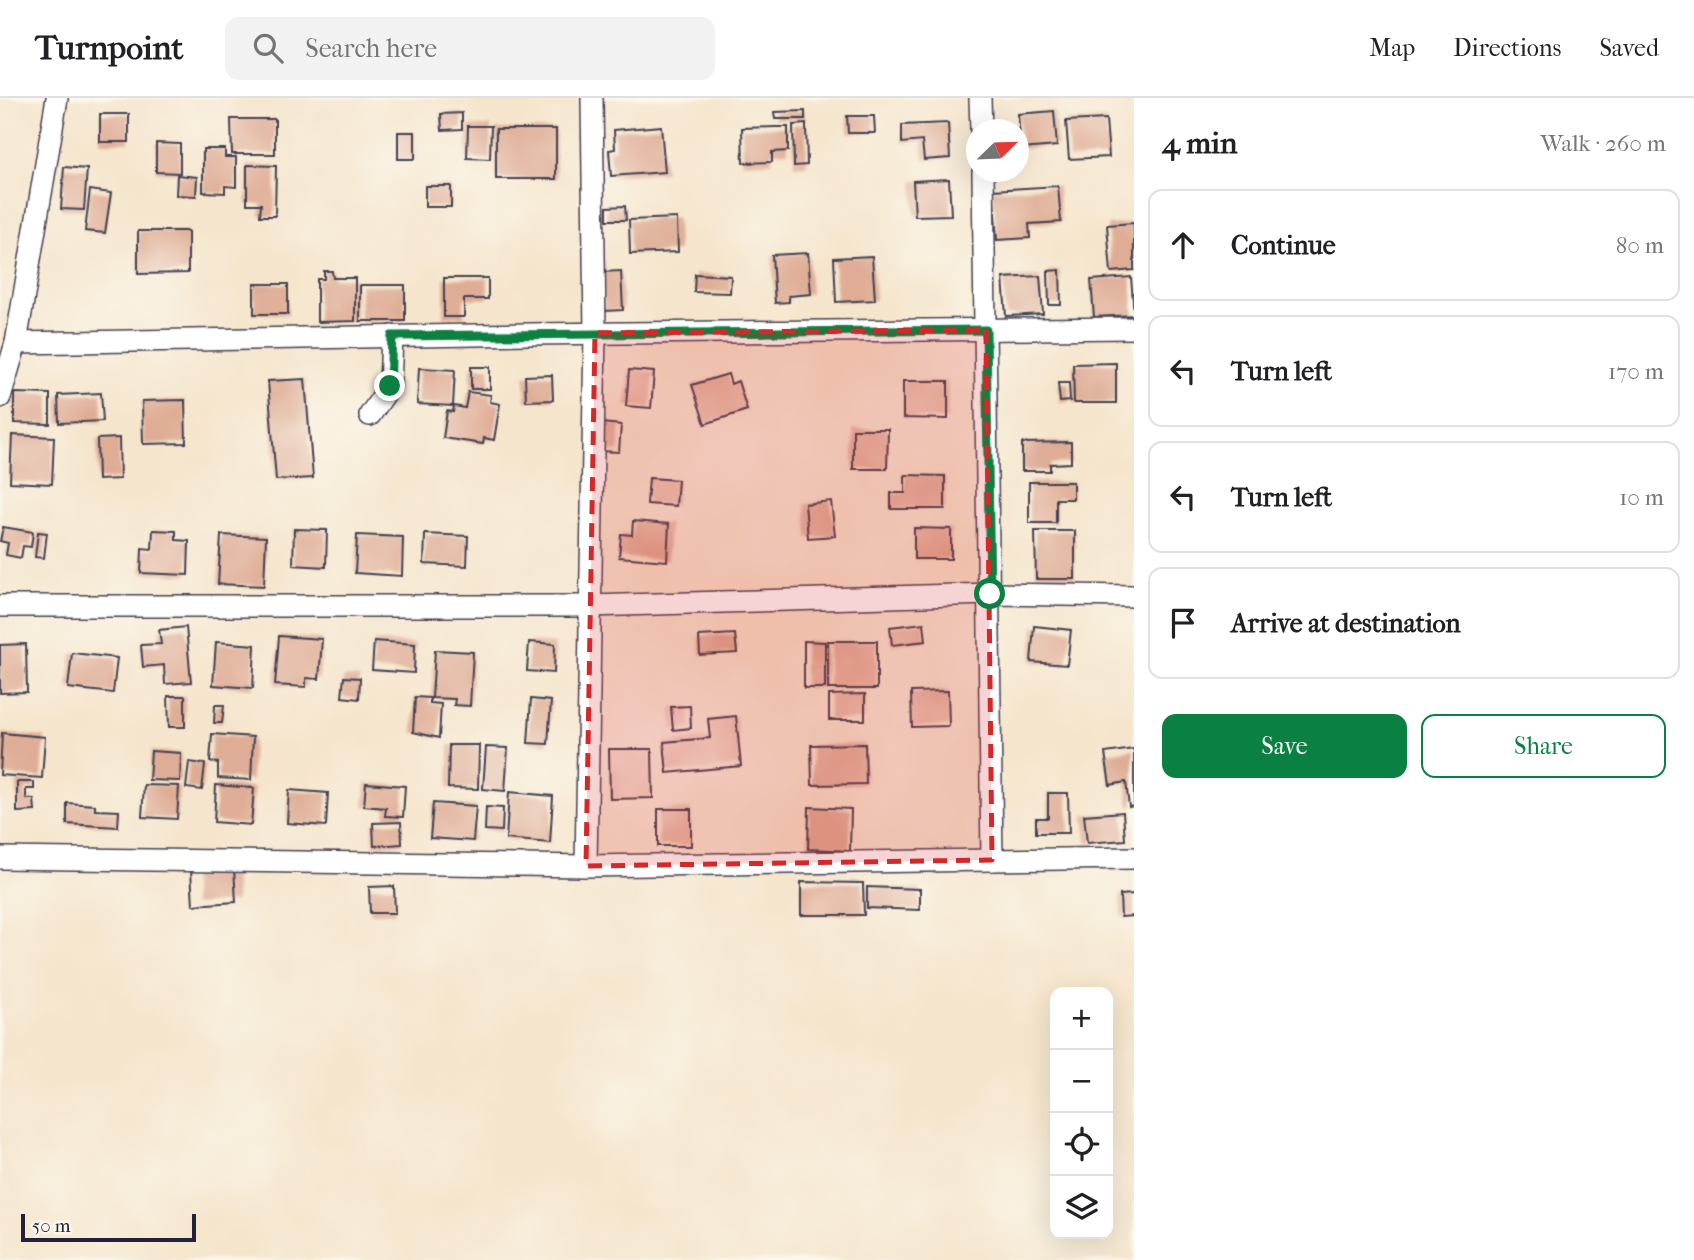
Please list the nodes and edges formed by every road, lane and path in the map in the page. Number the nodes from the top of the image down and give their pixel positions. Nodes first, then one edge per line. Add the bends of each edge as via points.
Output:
1 (57, 98) edge
2 (592, 98) edge
3 (980, 98) edge
4 (981, 119) edge
5 (983, 182) edge
6 (1134, 328) edge
7 (986, 330) junction
8 (595, 333) junction
9 (392, 336) junction
10 (16, 343) junction
11 (0, 397) edge
12 (370, 415) dead end
13 (990, 594) junction
14 (1134, 596) edge
15 (0, 606) edge
16 (590, 606) junction
17 (0, 858) edge
18 (1134, 858) edge
19 (992, 860) junction
20 (586, 866) junction

1 - 10 street
2 - 8 street
3 - 4 street
5 - 7 street
6 - 7 street
7 - 8 street
7 - 13 street
8 - 9 street
8 - 16 street
9 - 10 street
9 - 12 street via 390,386
10 - 11 street
13 - 14 street
13 - 16 street
13 - 19 street
15 - 16 street
16 - 20 street
17 - 20 street
18 - 19 street
19 - 20 street

